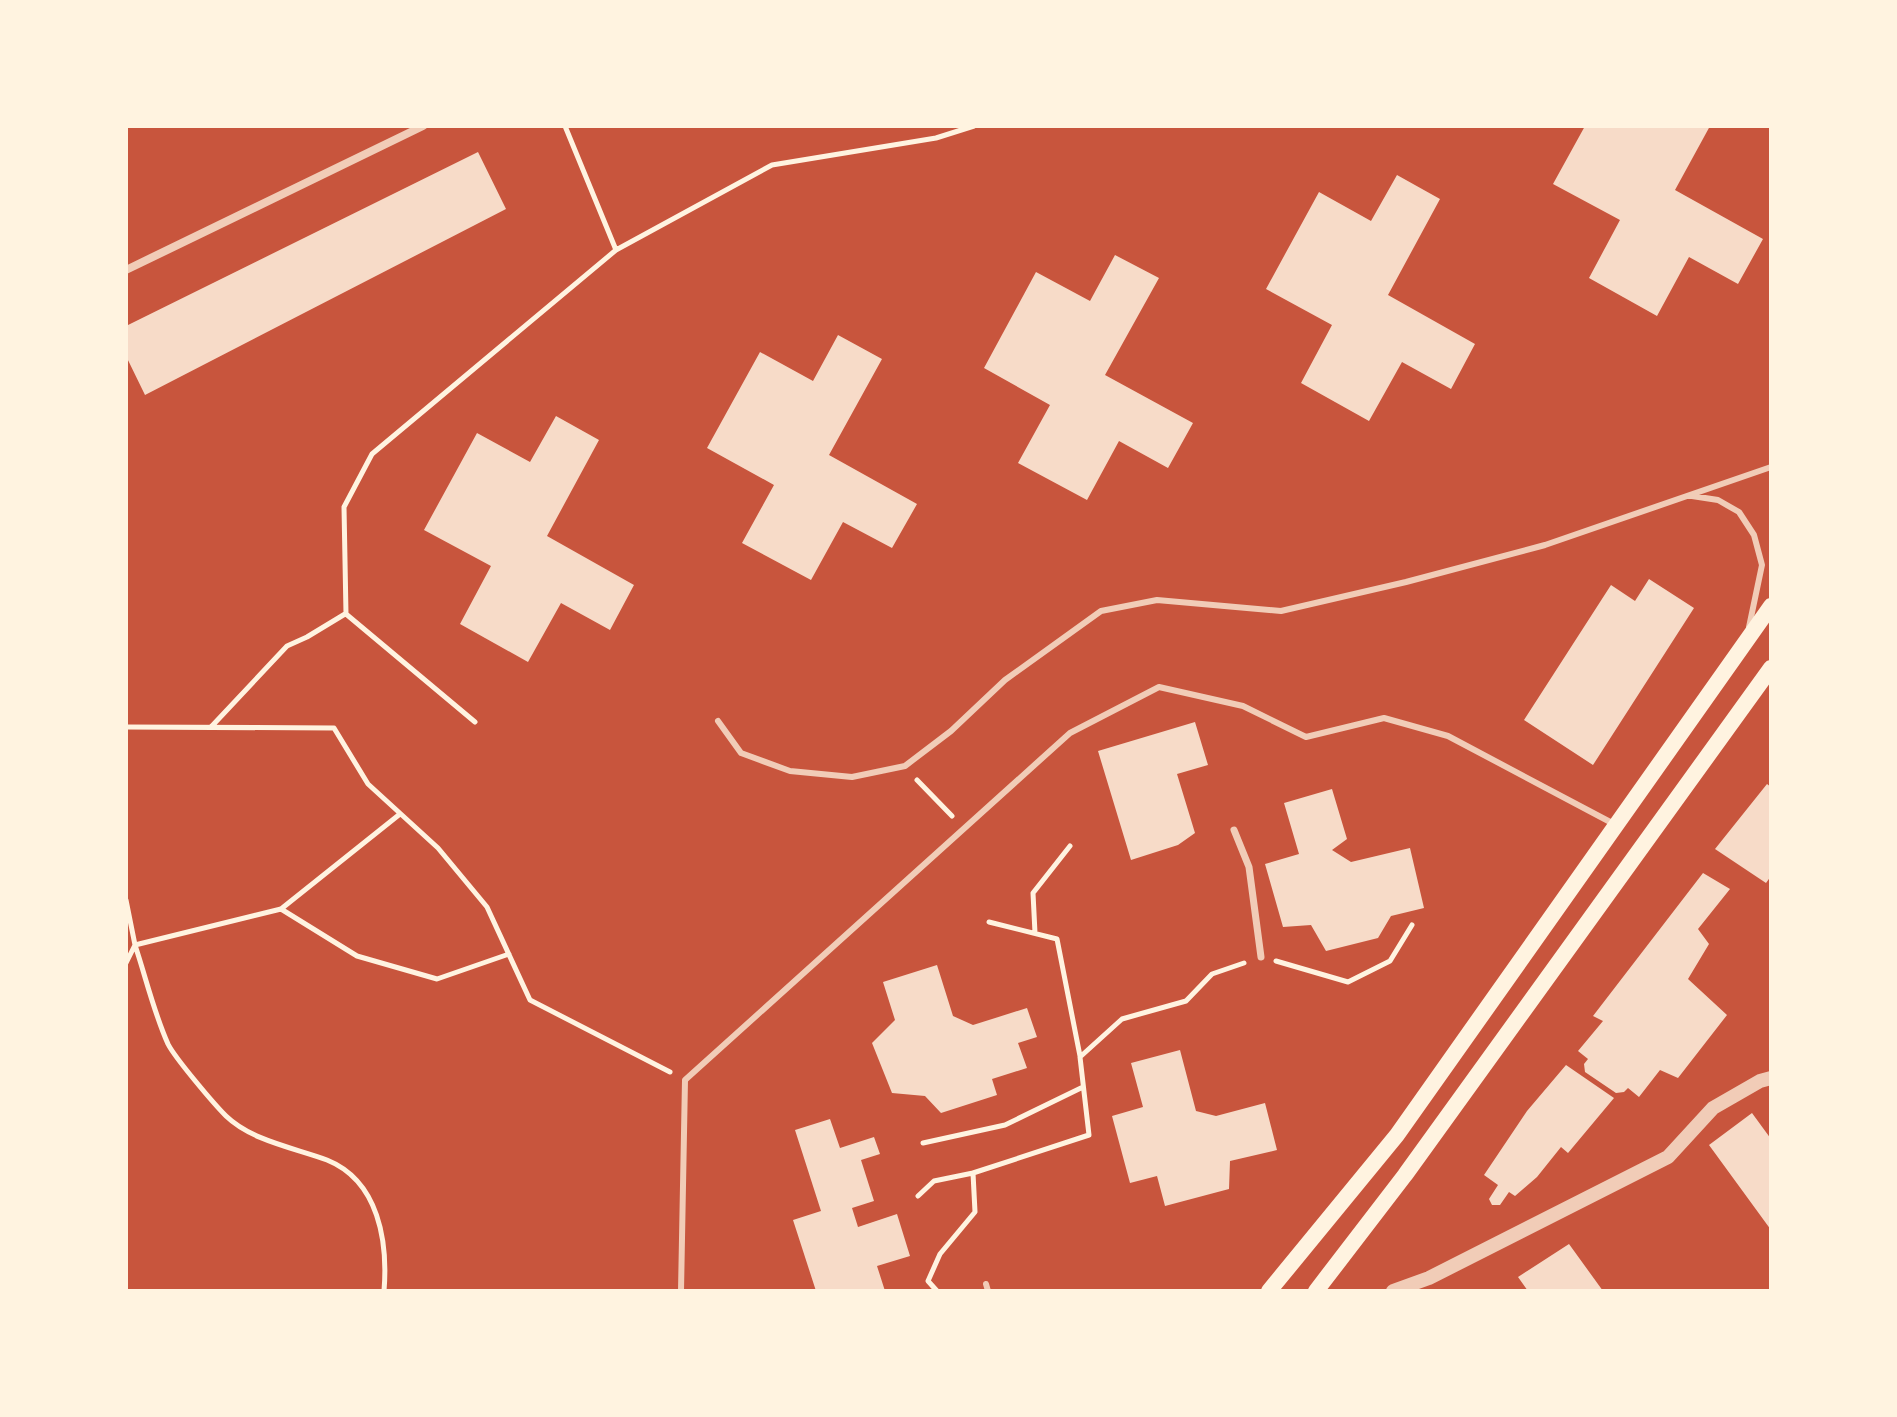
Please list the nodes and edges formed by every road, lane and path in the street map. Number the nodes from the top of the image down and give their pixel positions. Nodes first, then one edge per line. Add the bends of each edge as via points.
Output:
1 (423, 126) edge
2 (565, 126) edge
3 (974, 126) edge
4 (616, 250) junction
5 (126, 270) edge
6 (1771, 467) edge
7 (1689, 495) junction
8 (1771, 606) edge
9 (346, 614) junction
10 (1745, 643) junction
11 (1771, 668) edge
12 (718, 721) dead end
13 (475, 722) dead end
14 (126, 727) edge
15 (210, 728) junction
16 (905, 766) junction
17 (400, 814) junction
18 (1617, 826) junction
19 (963, 828) junction
20 (1234, 830) dead end
21 (1070, 846) dead end
22 (126, 900) edge
23 (281, 909) junction
24 (989, 922) dead end
25 (1412, 925) dead end
26 (1035, 933) junction
27 (135, 945) junction
28 (509, 954) junction
29 (1261, 957) junction
30 (126, 963) edge
31 (1080, 1057) junction
32 (1771, 1078) edge
33 (685, 1080) junction
34 (1083, 1087) junction
35 (923, 1143) dead end
36 (973, 1173) junction
37 (918, 1196) dead end
38 (384, 1291) edge
39 (681, 1291) edge
40 (937, 1291) edge
41 (1269, 1291) edge
42 (1316, 1291) edge
43 (1393, 1291) edge

1 - 5 street
2 - 4 path
3 - 4 path via 936,138 772,165
4 - 9 path via 372,454 344,507
6 - 7 lane
7 - 10 lane via 1718,500 1739,512 1754,535 1762,565
7 - 16 lane via 1545,545 1281,611 1157,600 1101,611 1005,680
8 - 10 main road
9 - 13 path
9 - 15 path via 287,646
10 - 18 main road
11 - 42 main road
12 - 16 lane via 741,753 790,771 852,777
14 - 15 path
15 - 17 path via 334,728 368,784
16 - 19 path
17 - 23 path
17 - 28 path via 438,848 487,907
18 - 19 lane via 1448,736 1384,718 1306,737 1243,706 1159,687 1070,733
18 - 41 main road via 1397,1135
19 - 33 lane
20 - 29 street via 1249,867
21 - 26 path via 1033,893
22 - 27 path
23 - 27 path
23 - 28 path via 357,956 437,979
24 - 26 path
25 - 29 path via 1390,961 1348,982
26 - 31 path via 1057,939
27 - 30 path
27 - 38 path via 169,1047 228,1118 271,1143 330,1161 357,1180 377,1213 386,1259
28 - 33 path via 530,1000
29 - 31 path via 1212,974 1186,1001 1122,1019
31 - 34 path
32 - 43 street via 1713,1108 1668,1157 1429,1278
33 - 39 lane
34 - 35 path via 1005,1125
34 - 36 path via 1089,1135
36 - 37 path via 934,1181
36 - 40 path via 975,1212 940,1254 928,1281

